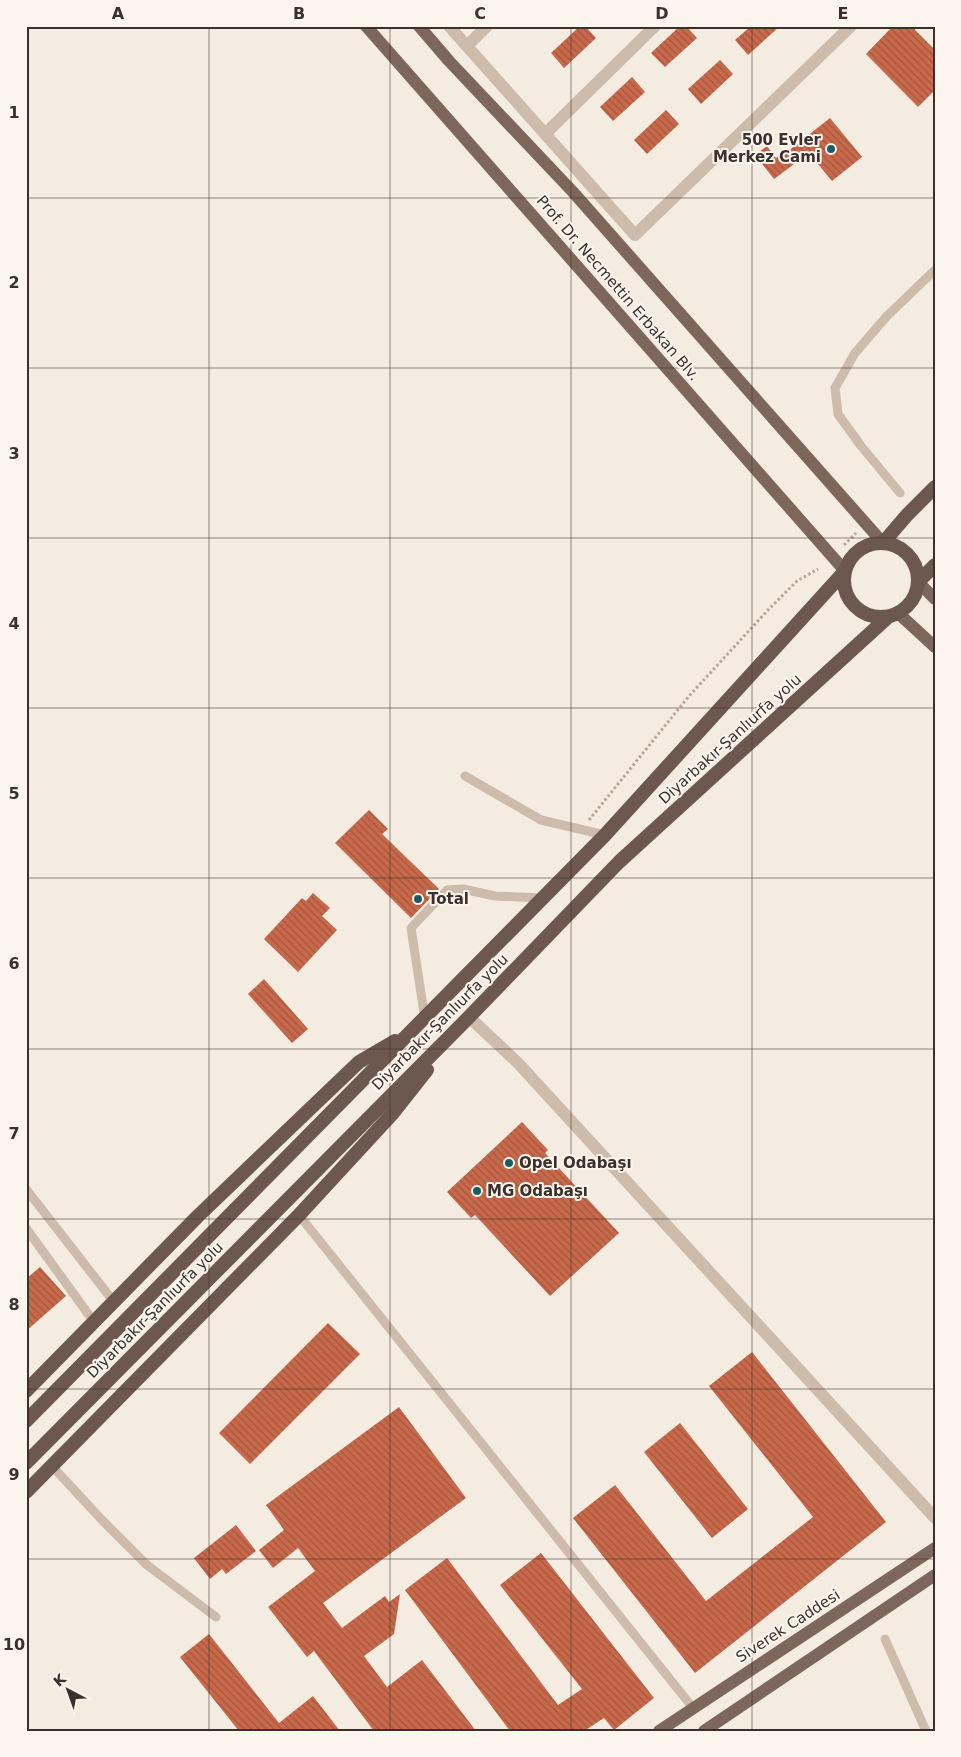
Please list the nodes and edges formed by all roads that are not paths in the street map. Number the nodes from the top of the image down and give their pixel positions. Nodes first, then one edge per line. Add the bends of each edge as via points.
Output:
1 (366, 26) edge
2 (419, 26) edge
3 (449, 26) edge
4 (486, 26) edge
5 (655, 26) edge
6 (851, 26) edge
7 (466, 46) junction
8 (546, 133) junction
9 (935, 270) edge
10 (935, 488) edge
11 (900, 493) dead end
12 (883, 543) junction
13 (935, 565) edge
14 (845, 571) junction
15 (918, 582) junction
16 (935, 599) edge
17 (893, 615) junction
18 (935, 647) edge
19 (465, 776) dead end
20 (605, 835) junction
21 (544, 898) junction
22 (469, 1017) junction
23 (425, 1019) junction
24 (413, 1031) junction
25 (26, 1189) edge
26 (299, 1215) junction
27 (26, 1228) edge
28 (114, 1302) junction
29 (94, 1322) junction
30 (26, 1391) edge
31 (26, 1421) edge
32 (26, 1463) edge
33 (52, 1466) junction
34 (26, 1492) edge
35 (935, 1518) edge
36 (935, 1548) edge
37 (935, 1576) edge
38 (216, 1617) dead end
39 (886, 1639) dead end
40 (693, 1708) junction
41 (707, 1730) edge
42 (659, 1731) edge
43 (926, 1731) edge

1 - 14 main road, Prof. Dr. Necmettin Erbakan Blv.
2 - 12 main road, Prof. Dr. Necmettin Erbakan Blv. via 573,192
3 - 7 street
4 - 7 street
5 - 8 street
6 - 8 street via 635,235
7 - 8 street
9 - 11 lane via 887,316 855,353 835,388 838,414
10 - 12 highway
12 - 14 highway via 870,544 859,550
12 - 15 highway via 895,546 913,560
13 - 15 highway
14 - 17 highway via 846,592 858,609 877,617
14 - 20 highway, Diyarbakır-Şanlıurfa yolu
15 - 16 main road
15 - 17 highway via 912,600
17 - 18 main road
17 - 22 highway, Diyarbakır-Şanlıurfa yolu via 619,862
19 - 20 lane via 541,820
20 - 21 highway, Diyarbakır-Şanlıurfa yolu
21 - 23 highway, Diyarbakır-Şanlıurfa yolu
21 - 23 lane via 447,890 412,928
22 - 26 highway via 393,1113
22 - 32 highway, Diyarbakır-Şanlıurfa yolu
22 - 35 street via 518,1063
23 - 24 highway, Diyarbakır-Şanlıurfa yolu
24 - 28 highway via 358,1062
24 - 31 highway, Diyarbakır-Şanlıurfa yolu
25 - 28 lane
26 - 33 highway
26 - 40 lane
27 - 29 lane
28 - 29 highway
29 - 30 highway
33 - 34 highway
33 - 38 lane via 147,1564
36 - 40 main road, Siverek Caddesi
37 - 41 main road
39 - 43 lane
40 - 42 main road, Siverek Caddesi

